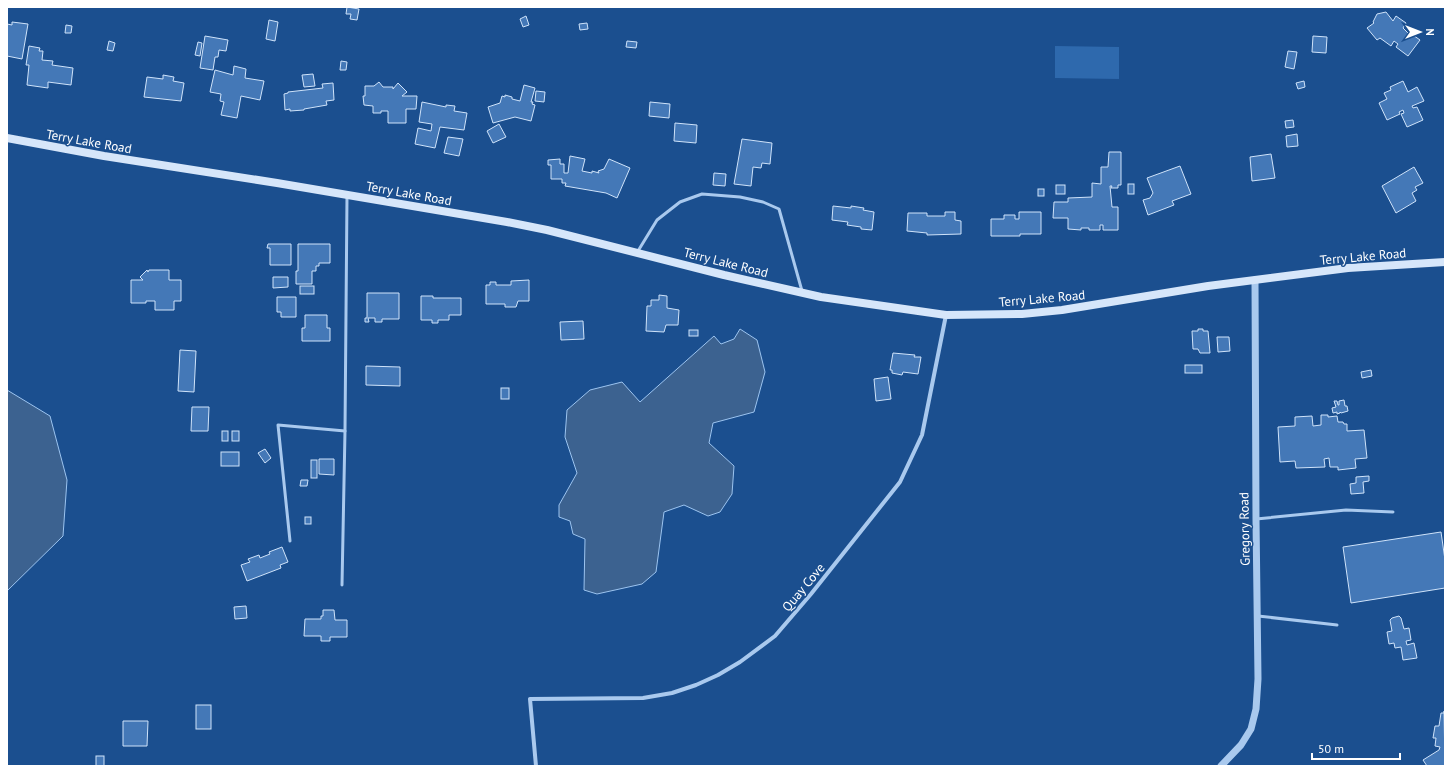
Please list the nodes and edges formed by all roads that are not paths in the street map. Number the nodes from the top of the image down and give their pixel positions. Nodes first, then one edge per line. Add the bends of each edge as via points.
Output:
1 (7, 138) edge
2 (347, 195) junction
3 (637, 253) junction
4 (1445, 262) edge
5 (1255, 280) junction
6 (803, 293) junction
7 (946, 315) junction
8 (345, 431) junction
9 (1393, 512) dead end
10 (1256, 519) junction
11 (290, 541) dead end
12 (342, 585) dead end
13 (1258, 616) junction
14 (1337, 625) dead end
15 (536, 766) edge
16 (1221, 766) edge

1 - 2 main road, Terry Lake Road
2 - 3 main road, Terry Lake Road via 514,223
2 - 8 lane
3 - 6 main road, Terry Lake Road
3 - 6 lane via 657,220 680,202 702,194 740,196 779,209
4 - 5 main road, Terry Lake Road via 1348,268
5 - 7 main road, Terry Lake Road via 1062,310 1022,314
5 - 10 street, Gregory Road
6 - 7 main road, Terry Lake Road
7 - 15 street, Quay Cove via 922,435 900,482 811,594 774,636 718,675 672,692 643,698 530,699
8 - 11 lane via 278,425
8 - 12 lane
9 - 10 lane via 1346,510
10 - 13 street, Gregory Road
13 - 14 lane
13 - 16 street, Gregory Road via 1256,709 1251,729

